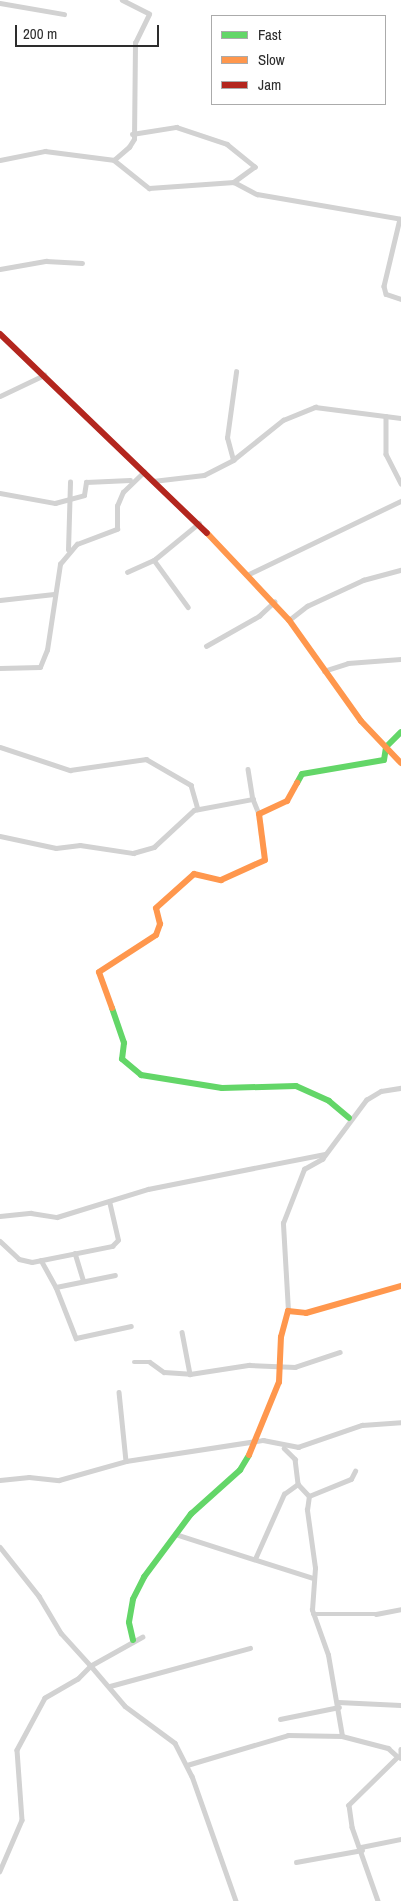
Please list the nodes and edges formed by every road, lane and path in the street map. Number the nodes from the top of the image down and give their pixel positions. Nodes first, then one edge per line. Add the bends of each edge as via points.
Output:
1 (122, 0) edge
2 (0, 3) edge
3 (64, 14) dead end
4 (132, 134) junction
5 (0, 160) edge
6 (114, 160) junction
7 (234, 182) junction
8 (401, 219) edge
9 (82, 263) dead end
10 (0, 269) edge
11 (401, 299) edge
12 (0, 334) edge
13 (236, 372) dead end
14 (44, 375) junction
15 (0, 396) edge
16 (386, 416) junction
17 (401, 418) edge
18 (233, 460) junction
19 (144, 472) junction
20 (130, 480) junction
21 (153, 481) junction
22 (70, 482) dead end
23 (401, 484) edge
24 (0, 493) edge
25 (69, 500) junction
26 (401, 501) edge
27 (199, 523) junction
28 (68, 550) junction
29 (154, 560) junction
30 (401, 570) edge
31 (127, 572) dead end
32 (248, 574) junction
33 (54, 594) junction
34 (0, 600) edge
35 (274, 602) junction
36 (188, 607) dead end
37 (289, 620) junction
38 (206, 646) dead end
39 (401, 659) edge
40 (0, 668) edge
41 (324, 671) junction
42 (401, 732) edge
43 (0, 747) edge
44 (386, 747) junction
45 (392, 753) junction
46 (384, 760) junction
47 (401, 763) edge
48 (248, 769) dead end
49 (252, 799) junction
50 (198, 809) junction
51 (259, 814) junction
52 (0, 836) edge
53 (401, 1088) edge
54 (349, 1118) junction
55 (325, 1154) junction
56 (109, 1202) junction
57 (0, 1216) edge
58 (0, 1242) edge
59 (75, 1253) junction
60 (41, 1260) junction
61 (115, 1275) dead end
62 (83, 1280) junction
63 (401, 1286) edge
64 (56, 1287) junction
65 (288, 1311) junction
66 (131, 1326) dead end
67 (182, 1332) dead end
68 (340, 1352) dead end
69 (134, 1362) dead end
70 (279, 1369) junction
71 (190, 1374) junction
72 (119, 1392) dead end
73 (401, 1422) edge
74 (257, 1442) junction
75 (284, 1448) junction
76 (126, 1461) junction
77 (355, 1471) dead end
78 (0, 1480) edge
79 (298, 1484) junction
80 (309, 1496) junction
81 (175, 1534) junction
82 (0, 1547) edge
83 (255, 1559) junction
84 (313, 1578) junction
85 (401, 1609) edge
86 (313, 1614) junction
87 (143, 1637) dead end
88 (133, 1640) junction
89 (250, 1648) dead end
90 (91, 1666) junction
91 (110, 1686) junction
92 (338, 1704) junction
93 (401, 1705) edge
94 (280, 1719) dead end
95 (342, 1736) junction
96 (401, 1749) edge
97 (400, 1757) edge
98 (187, 1765) junction
99 (401, 1839) edge
100 (362, 1849) junction
101 (296, 1862) dead end
102 (0, 1871) edge
103 (236, 1901) edge
104 (378, 1901) edge

1 - 4 street via 149,14 134,50
2 - 3 street
4 - 6 street via 129,147
4 - 7 street via 176,127 227,144 255,167
5 - 6 street via 45,151
6 - 7 street via 149,188
7 - 8 street via 257,194
8 - 11 street via 384,286 386,294
9 - 10 street via 46,261
12 - 14 street
13 - 18 street via 228,438
14 - 15 street
14 - 19 street
16 - 17 street
16 - 18 street via 315,407 283,420
16 - 23 street via 386,454
18 - 21 street via 204,476
19 - 20 street
19 - 21 street
20 - 25 street via 86,482 84,495
20 - 28 street via 117,506 117,529
21 - 27 street
22 - 25 street
24 - 25 street via 34,502
25 - 28 street
26 - 32 street
27 - 29 street
27 - 32 street
28 - 33 street
29 - 31 street
29 - 36 street
30 - 37 street via 363,580 307,606
32 - 35 street
33 - 34 street
33 - 40 street via 47,650 40,667
35 - 37 street
35 - 38 street via 259,616
37 - 41 street
39 - 41 street via 348,663
41 - 44 street
42 - 44 street
43 - 50 street via 70,770 146,759 191,785
44 - 45 street
44 - 46 street
45 - 46 street
45 - 47 street
46 - 51 street via 302,774 287,801
48 - 49 street
49 - 50 street
49 - 51 street
50 - 52 street via 181,818 154,846 133,853 80,845 56,848
51 - 54 street via 257,830 265,860 221,880 194,874 156,908 160,924 156,934 99,972 124,1043 122,1059 135,1072 153,1079 222,1088 296,1086 329,1101
53 - 54 street via 381,1091
54 - 55 street
55 - 56 street via 148,1190
55 - 65 street via 304,1169 284,1214 283,1292
56 - 57 street via 57,1217 31,1213
56 - 59 street via 117,1244
58 - 60 street via 19,1259
59 - 60 street
59 - 62 street
60 - 64 street
61 - 62 street
62 - 64 street
63 - 65 street via 306,1313
64 - 66 street via 78,1339
65 - 70 street
67 - 71 street
68 - 70 street
69 - 71 street via 150,1362 164,1372
70 - 71 street via 249,1365
70 - 74 street via 273,1404
72 - 76 street
73 - 75 street via 362,1425
74 - 75 street
74 - 76 street
74 - 81 street via 240,1470
75 - 79 street via 294,1459
76 - 78 street via 59,1480 29,1476
77 - 80 street via 351,1479
79 - 80 street
79 - 83 street via 278,1502
80 - 84 street
81 - 83 street
81 - 88 street via 133,1599 130,1622
82 - 90 street via 39,1596 61,1633
83 - 84 street
84 - 86 street
85 - 86 street via 376,1614
86 - 92 street
87 - 88 street
88 - 90 street
89 - 91 street
90 - 91 street
90 - 102 street via 78,1679 45,1698 17,1750 22,1820
91 - 98 street via 125,1706 166,1734
92 - 93 street
92 - 94 street
92 - 95 street
95 - 97 street via 388,1748
95 - 98 street via 268,1738
96 - 97 street
97 - 100 street via 349,1805 352,1827
98 - 103 street
99 - 100 street
100 - 101 street
100 - 104 street

